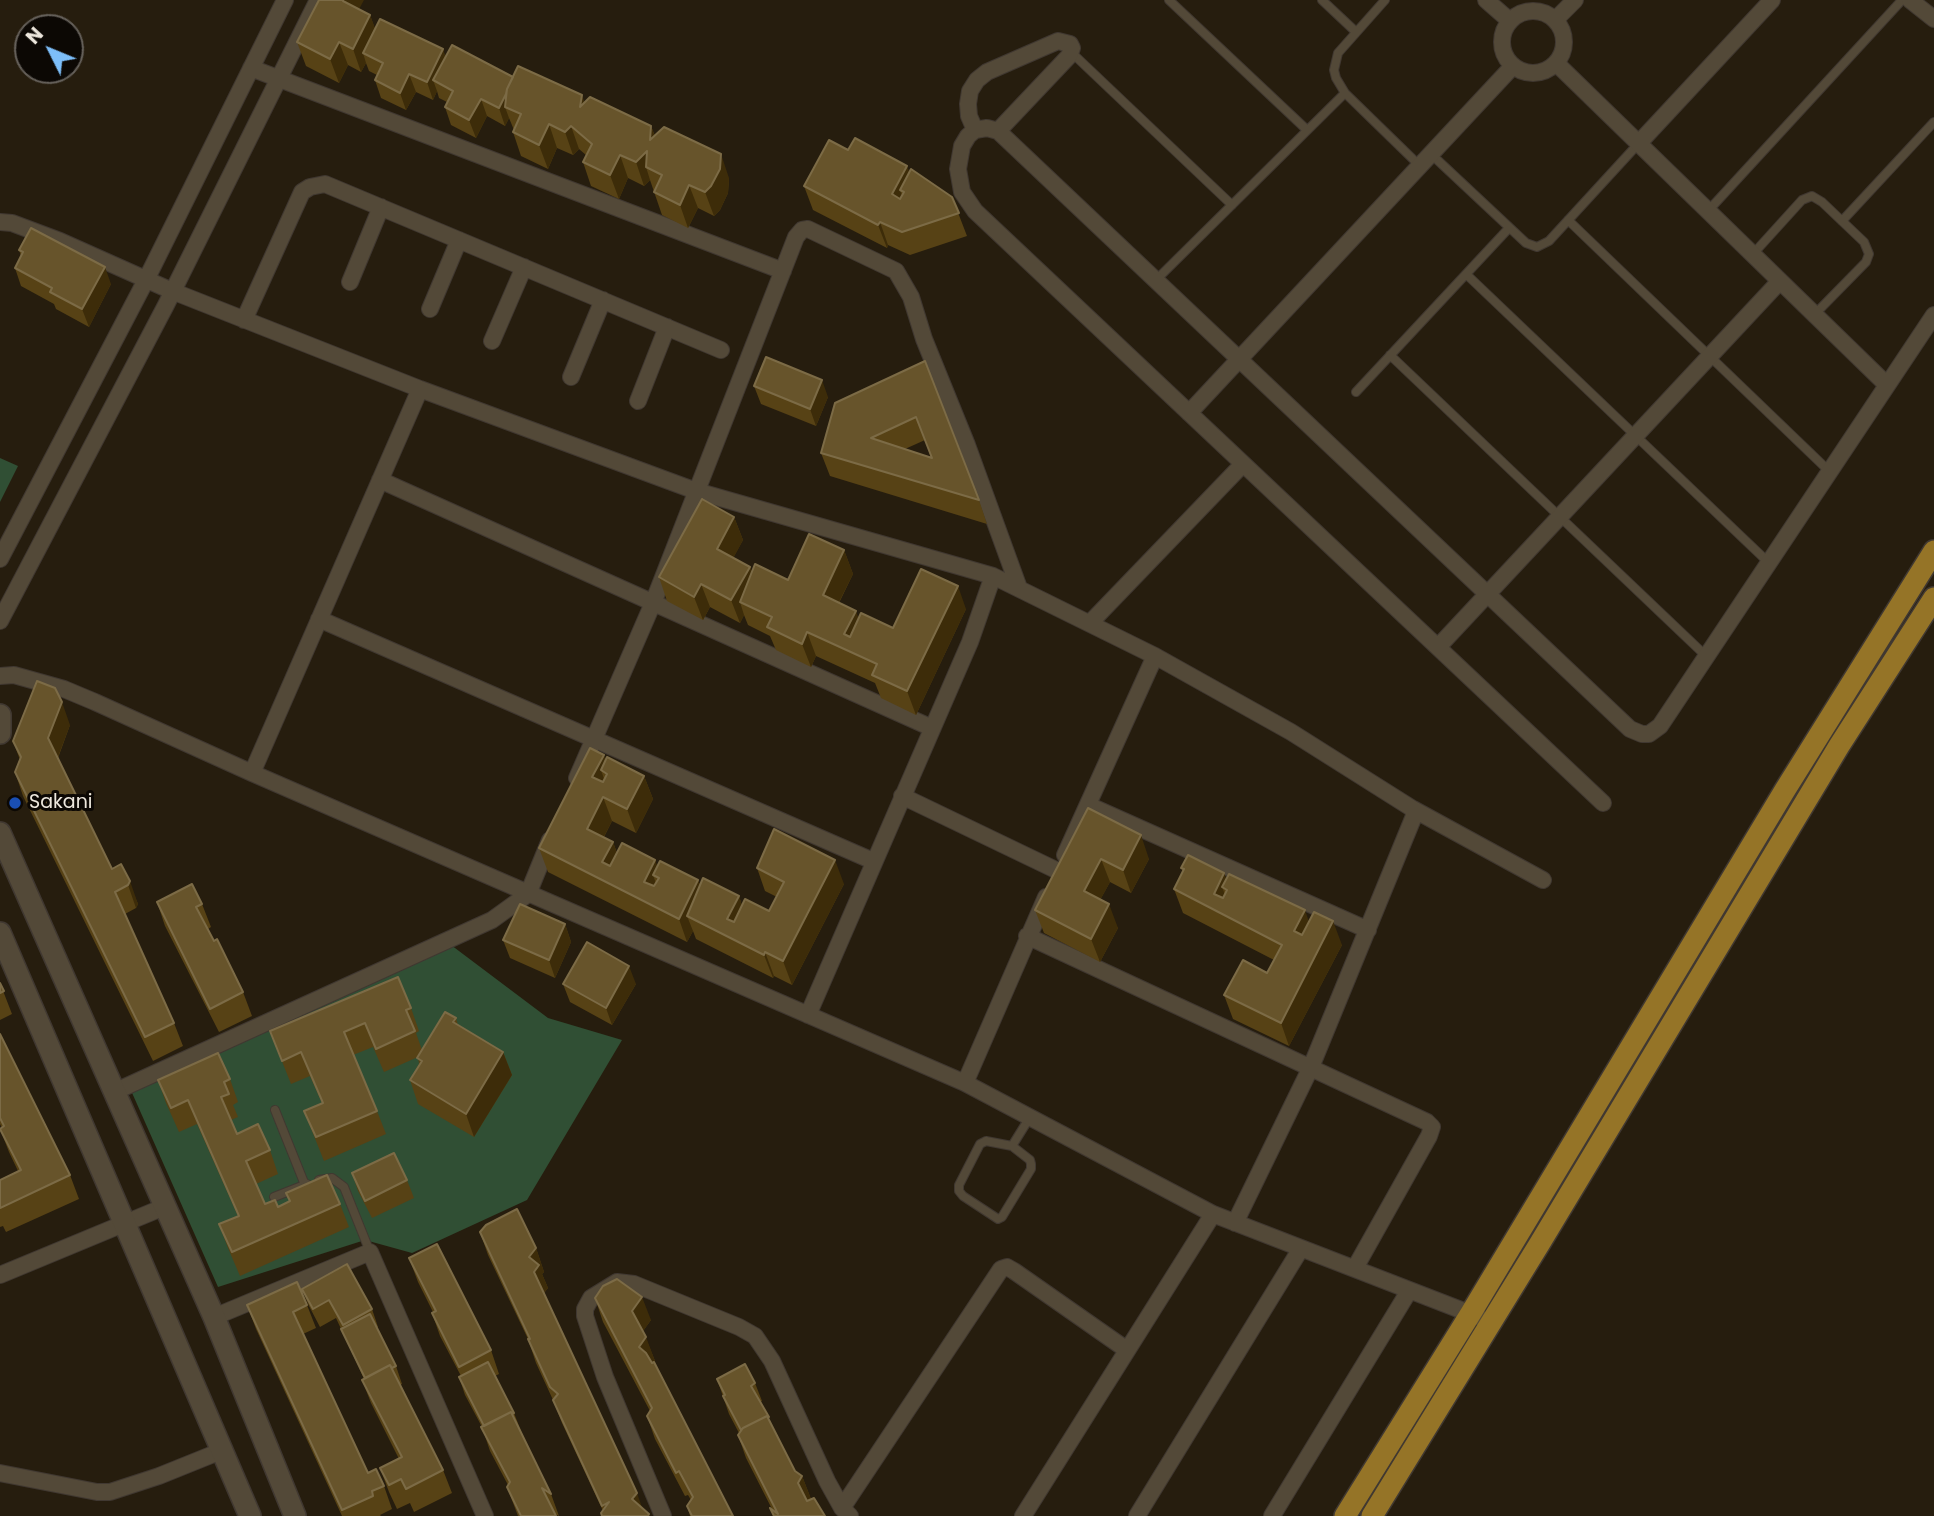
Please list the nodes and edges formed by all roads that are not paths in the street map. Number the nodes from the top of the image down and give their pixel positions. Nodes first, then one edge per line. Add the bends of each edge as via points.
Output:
1 (285, 0) edge
2 (318, 0) edge
3 (1169, 0) edge
4 (1322, 0) edge
5 (1385, 0) edge
6 (1486, 0) edge
7 (1575, 0) edge
8 (1772, 0) edge
9 (1902, 0) edge
10 (1910, 0) edge
11 (1934, 19) edge
12 (1555, 20) junction
13 (1510, 22) junction
14 (1356, 32) junction
15 (1071, 52) junction
16 (1556, 62) junction
17 (1513, 66) junction
18 (251, 68) junction
19 (280, 79) junction
20 (1345, 93) junction
21 (1934, 122) edge
22 (975, 130) junction
23 (1307, 130) junction
24 (998, 131) junction
25 (1639, 143) junction
26 (1425, 160) junction
27 (1231, 205) junction
28 (381, 207) junction
29 (1708, 211) junction
30 (1569, 220) junction
31 (1842, 221) junction
32 (0, 222) edge
33 (1509, 228) junction
34 (459, 240) junction
35 (1753, 254) junction
36 (524, 267) junction
37 (783, 271) junction
38 (1466, 275) junction
39 (146, 280) junction
40 (1155, 281) junction
41 (1780, 281) junction
42 (350, 282) dead end
43 (172, 291) junction
44 (603, 300) junction
45 (430, 309) dead end
46 (1815, 314) junction
47 (1934, 316) edge
48 (244, 320) junction
49 (667, 327) junction
50 (492, 341) dead end
51 (721, 350) dead end
52 (1390, 355) junction
53 (1710, 356) junction
54 (1240, 360) junction
55 (571, 377) dead end
56 (1887, 385) junction
57 (420, 389) junction
58 (1356, 392) dead end
59 (638, 401) dead end
60 (1189, 413) junction
61 (1636, 435) junction
62 (1243, 464) junction
63 (1829, 471) junction
64 (380, 480) junction
65 (696, 491) junction
66 (1560, 517) junction
67 (0, 559) edge
68 (1931, 561) edge
69 (1769, 562) junction
70 (993, 576) junction
71 (1019, 588) junction
72 (1488, 594) junction
73 (1934, 598) edge
74 (653, 603) junction
75 (319, 619) junction
76 (0, 621) edge
77 (1090, 623) junction
78 (1438, 647) junction
79 (1155, 656) junction
80 (1706, 656) junction
81 (0, 676) edge
82 (0, 715) edge
83 (932, 728) junction
84 (0, 733) edge
85 (593, 738) junction
86 (252, 773) junction
87 (902, 796) junction
88 (568, 798) edge
89 (1603, 803) dead end
90 (1088, 805) junction
91 (1413, 809) junction
92 (558, 822) edge
93 (0, 833) edge
94 (873, 861) junction
95 (1058, 871) junction
96 (1543, 880) dead end
97 (528, 894) junction
98 (1368, 930) junction
99 (0, 933) edge
100 (1027, 936) junction
101 (808, 1014) junction
102 (1311, 1067) junction
103 (965, 1083) junction
104 (114, 1092) junction
105 (275, 1110) dead end
106 (1030, 1118) junction
107 (1012, 1146) junction
108 (305, 1185) junction
109 (274, 1197) edge
110 (164, 1207) junction
111 (1213, 1214) junction
112 (124, 1223) junction
113 (1235, 1223) junction
114 (1300, 1250) junction
115 (370, 1252) junction
116 (1356, 1268) junction
117 (0, 1275) edge
118 (1409, 1291) junction
119 (1471, 1313) junction
120 (214, 1317) junction
121 (1491, 1322) junction
122 (1127, 1350) junction
123 (221, 1451) junction
124 (0, 1473) edge
125 (846, 1512) edge
126 (250, 1516) edge
127 (295, 1516) edge
128 (485, 1516) edge
129 (663, 1516) edge
130 (1023, 1516) edge
131 (1137, 1516) edge
132 (1272, 1516) edge
133 (1345, 1516) edge
134 (1372, 1516) edge

1 - 18 street
2 - 19 street
3 - 23 lane
4 - 14 lane
5 - 14 lane
6 - 13 street
7 - 12 street
8 - 25 street
9 - 29 lane
10 - 11 street
12 - 13 street via 1537,11
12 - 16 street via 1564,41
13 - 17 street via 1502,48
14 - 20 lane via 1335,61 1336,78
15 - 22 street via 1070,44 1058,41 977,80 968,104
15 - 24 street
15 - 27 lane
16 - 17 street via 1535,73
16 - 25 street
17 - 26 street
18 - 19 street
18 - 39 street
19 - 37 street
19 - 43 street
20 - 23 lane
20 - 26 lane
21 - 31 lane
22 - 24 street
22 - 60 street via 959,158 959,181 968,202
23 - 27 lane
24 - 40 street
25 - 29 street
25 - 30 lane
26 - 33 lane
26 - 54 street
27 - 40 lane
28 - 34 street
28 - 42 street
28 - 48 street via 325,184 302,192
29 - 35 street
30 - 33 lane via 1544,246 1537,247
30 - 53 lane
31 - 35 lane via 1817,198 1806,197
31 - 46 lane via 1867,246 1868,258
32 - 39 street via 60,241
33 - 38 lane
34 - 36 street
34 - 45 street
35 - 41 street
36 - 44 street
36 - 50 street
37 - 65 street
37 - 71 street via 796,237 808,229 896,271 911,297
38 - 52 lane
38 - 61 lane
39 - 43 street
39 - 67 street
40 - 54 street
41 - 46 street
41 - 53 street
43 - 48 street
43 - 76 street
44 - 49 street
44 - 55 street
46 - 56 street
47 - 56 street
48 - 57 street
49 - 51 street
49 - 59 street
52 - 58 lane
52 - 66 lane
53 - 61 street
53 - 63 lane
54 - 60 street
54 - 72 street
56 - 63 street
57 - 64 street
57 - 65 street
60 - 62 street
61 - 66 street
61 - 69 lane
62 - 77 street
62 - 78 street
63 - 69 street
64 - 74 street
64 - 75 street
65 - 70 street
65 - 74 street
66 - 72 street
66 - 80 lane
68 - 119 main road via 1737,869
69 - 80 street
70 - 71 street
70 - 83 street
71 - 77 street
72 - 78 street
72 - 80 street via 1636,732 1648,734 1660,726
73 - 121 main road via 1839,746
74 - 83 street
74 - 85 street
75 - 85 street
75 - 86 street
77 - 79 street
78 - 89 street
79 - 90 street
79 - 91 street via 1291,732
81 - 86 street via 14,675 64,689
82 - 84 street
83 - 87 street
85 - 88 street
85 - 94 street
86 - 97 street
87 - 94 street
87 - 95 street
90 - 95 street
90 - 98 street
91 - 96 street
91 - 98 street
92 - 97 street
93 - 104 street
94 - 101 street
95 - 100 street
97 - 101 street
97 - 104 street via 492,920
98 - 102 street
99 - 112 street
100 - 102 street
100 - 103 street
101 - 103 street
102 - 113 street
102 - 116 street via 1432,1127
103 - 106 street
104 - 110 street
105 - 108 lane
106 - 107 lane
106 - 111 street
107 - 107 lane via 990,1141 980,1144 959,1185 963,1196 994,1218 1002,1217 1031,1169 1030,1160
108 - 109 lane
108 - 115 lane via 327,1178 341,1183
110 - 112 street
110 - 120 street
111 - 113 street
111 - 122 street
112 - 117 street
112 - 123 street
113 - 114 street
114 - 116 street
114 - 131 street
115 - 120 street
115 - 128 street
116 - 118 street
118 - 119 street
118 - 132 street
119 - 121 street
119 - 133 main road
120 - 127 street
121 - 134 main road
122 - 125 street via 1014,1271 1000,1269
122 - 130 street
123 - 124 street via 110,1492
123 - 126 street
125 - 129 street via 813,1453 772,1361 755,1336 659,1294 617,1282 591,1298 585,1316 605,1377

